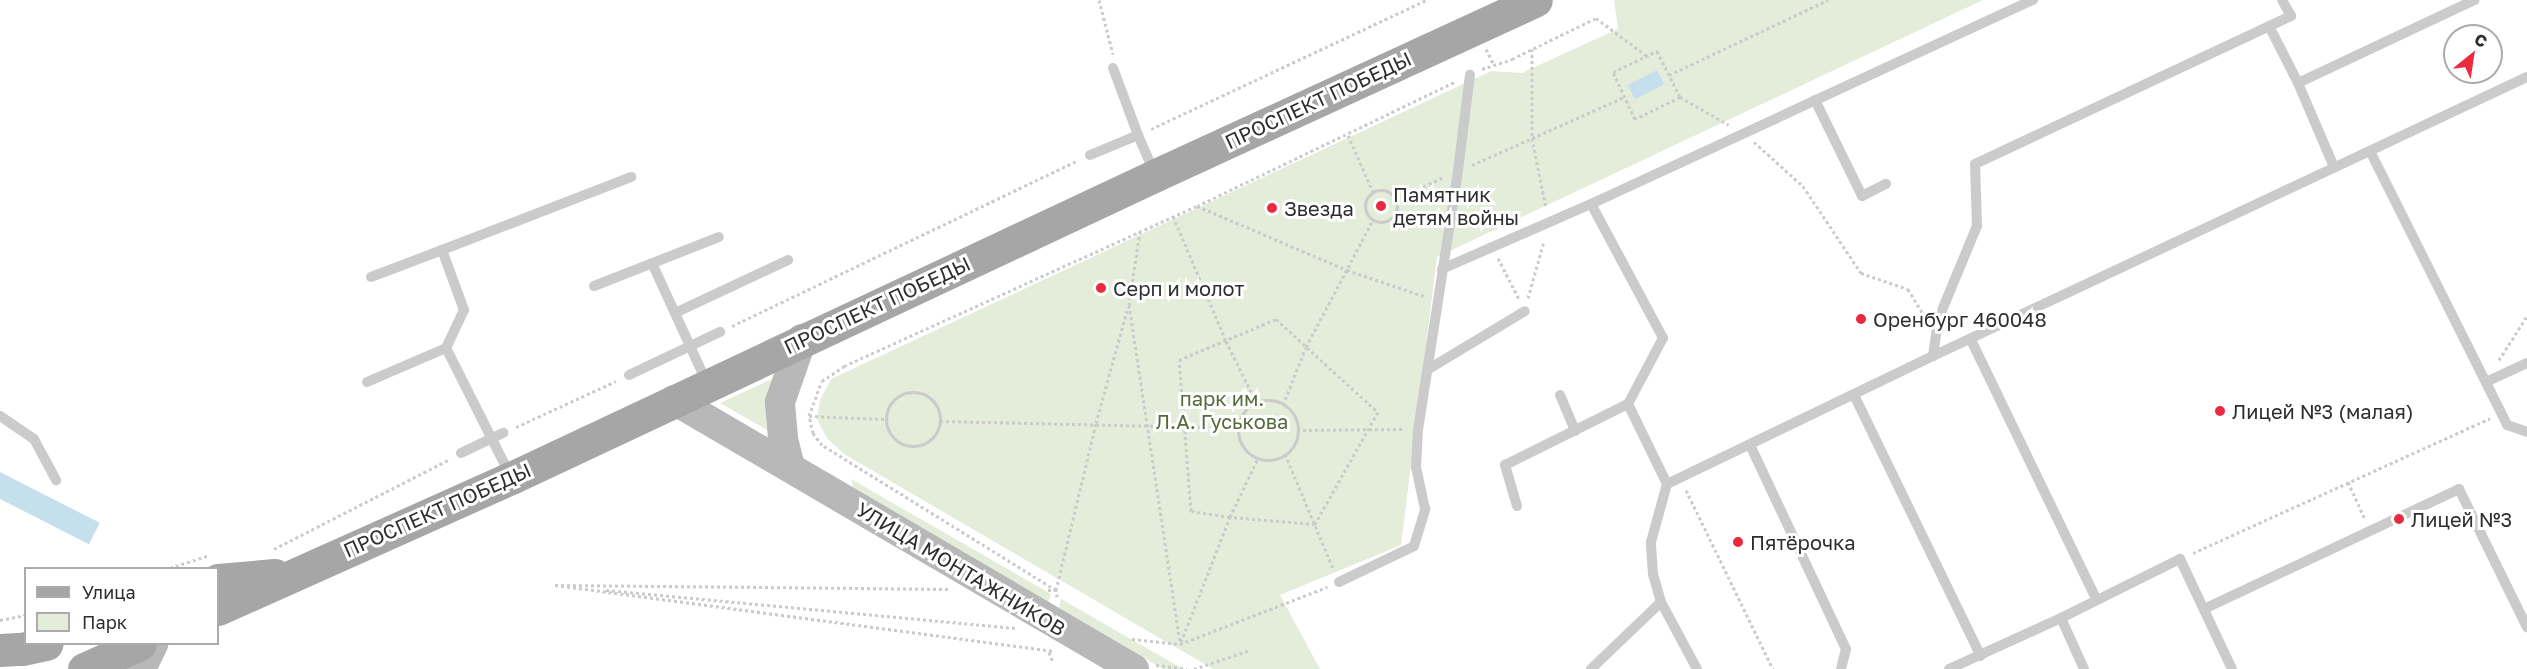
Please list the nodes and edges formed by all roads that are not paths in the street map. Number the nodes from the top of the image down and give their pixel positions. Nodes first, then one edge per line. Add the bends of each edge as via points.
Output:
1 (1536, 0) edge
2 (2033, 0) edge
3 (2282, 0) edge
4 (2474, 0) edge
5 (2269, 26) junction
6 (1113, 68) road end
7 (1470, 75) road end
8 (2527, 78) edge
9 (2298, 83) junction
10 (1815, 100) junction
11 (1138, 135) junction
12 (2370, 151) junction
13 (1090, 155) road end
14 (2334, 167) junction
15 (1156, 174) junction
16 (631, 177) dead end
17 (1886, 184) dead end
18 (1591, 204) junction
19 (718, 237) dead end
20 (442, 250) junction
21 (788, 260) dead end
22 (652, 263) junction
23 (1442, 269) junction
24 (371, 277) dead end
25 (594, 285) dead end
26 (1525, 311) road end
27 (675, 313) junction
28 (720, 332) road end
29 (802, 339) junction
30 (1971, 340) junction
31 (690, 345) junction
32 (446, 348) junction
33 (1933, 356) junction
34 (2527, 363) edge
35 (1427, 370) junction
36 (629, 375) road end
37 (367, 382) dead end
38 (2486, 382) junction
39 (707, 384) junction
40 (1560, 395) dead end
41 (1854, 395) junction
42 (674, 400) junction
43 (1628, 405) junction
44 (0, 416) edge
45 (1575, 430) junction
46 (2527, 432) edge
47 (503, 433) road end
48 (492, 439) junction
49 (1750, 445) junction
50 (461, 453) road end
51 (790, 467) junction
52 (511, 478) junction
53 (56, 480) dead end
54 (1667, 484) junction
55 (1517, 506) dead end
56 (219, 567) edge
57 (295, 574) junction
58 (1339, 582) road end
59 (2096, 599) junction
60 (1661, 602) junction
61 (219, 609) edge
62 (2204, 609) junction
63 (2061, 618) junction
64 (2527, 627) edge
65 (41, 645) edge
66 (138, 645) edge
67 (153, 645) edge
68 (0, 650) edge
69 (1981, 656) junction
70 (1143, 667) edge
71 (84, 669) edge
72 (141, 669) edge
73 (1591, 669) edge
74 (1697, 669) edge
75 (1841, 669) edge
76 (1950, 669) edge
77 (2084, 669) edge
78 (2232, 669) edge

1 - 15 main road, ПРОСПЕКТ ПОБЕДЫ
2 - 10 lane
3 - 5 lane via 2290,16
4 - 9 lane
5 - 9 lane
5 - 33 lane via 1975,164 1977,226 1938,320
6 - 11 lane
7 - 23 lane
8 - 12 lane
9 - 14 lane
10 - 17 lane via 1862,196
10 - 18 lane
11 - 13 lane
11 - 15 lane
12 - 14 lane
12 - 38 lane
14 - 30 lane
15 - 29 main road, ПРОСПЕКТ ПОБЕДЫ
16 - 20 lane
18 - 23 lane
18 - 43 lane via 1663,338
19 - 22 lane
20 - 24 lane
20 - 32 lane via 464,310
21 - 27 lane
22 - 25 lane
22 - 27 lane
23 - 35 lane
26 - 35 lane
27 - 31 lane
28 - 31 lane
29 - 39 main road, ПРОСПЕКТ ПОБЕДЫ
29 - 51 main road via 780,402
30 - 33 lane
30 - 59 lane
31 - 36 lane
31 - 39 lane
32 - 37 lane
32 - 48 lane
33 - 41 lane
34 - 38 lane
35 - 58 lane via 1416,467 1425,509 1414,546
38 - 46 lane via 2507,425
39 - 42 main road, ПРОСПЕКТ ПОБЕДЫ
40 - 45 lane
41 - 49 lane
41 - 69 lane
42 - 51 main road, УЛИЦА МОНТАЖНИКОВ
42 - 52 main road, ПРОСПЕКТ ПОБЕДЫ
43 - 45 lane
43 - 54 lane
44 - 53 lane via 34,439
45 - 55 lane via 1505,465
47 - 48 lane
48 - 50 lane
48 - 52 lane
49 - 54 lane
49 - 75 lane via 1846,649
51 - 70 main road, УЛИЦА МОНТАЖНИКОВ via 1060,640
52 - 57 main road, ПРОСПЕКТ ПОБЕДЫ
54 - 60 lane via 1652,542 1653,574
56 - 57 main road
57 - 61 main road, ПРОСПЕКТ ПОБЕДЫ
59 - 62 lane via 2180,559
59 - 63 lane
60 - 73 lane
60 - 74 lane
62 - 64 lane via 2459,489
62 - 78 lane
63 - 69 lane
63 - 77 lane
65 - 68 main road
66 - 71 main road
67 - 72 main road
69 - 76 lane

